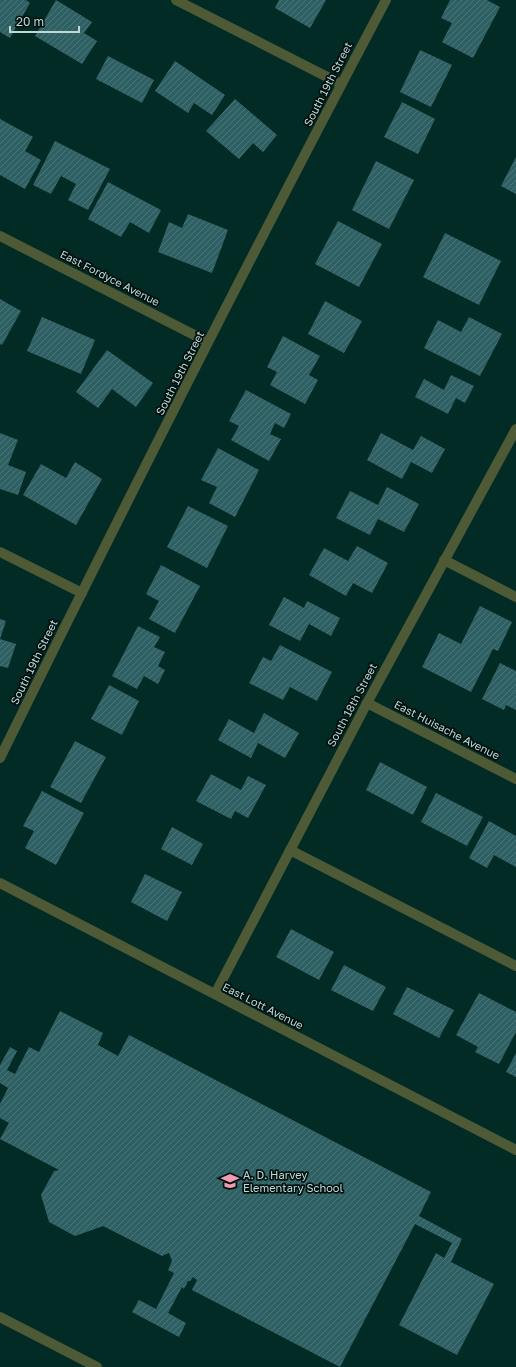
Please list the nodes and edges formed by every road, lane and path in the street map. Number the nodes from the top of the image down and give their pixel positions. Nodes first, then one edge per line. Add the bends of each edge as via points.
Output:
1 (176, 0) edge
2 (386, 0) edge
3 (341, 84) junction
4 (0, 236) edge
5 (208, 342) junction
6 (516, 429) edge
7 (0, 552) edge
8 (444, 560) junction
9 (82, 593) junction
10 (516, 597) edge
11 (366, 702) junction
12 (0, 758) edge
13 (516, 779) edge
14 (290, 850) junction
15 (0, 882) edge
16 (516, 966) edge
17 (215, 994) junction
18 (516, 1150) edge
19 (0, 1317) edge
20 (97, 1367) edge

1 - 3 street
2 - 3 street, South 19th Street
3 - 5 street, South 19th Street
4 - 5 street, East Fordyce Avenue
5 - 9 street, South 19th Street
6 - 8 street, South 18th Street
7 - 9 street
8 - 10 street
8 - 11 street, South 18th Street
9 - 12 street, South 19th Street
11 - 13 street, East Huisache Avenue
11 - 14 street, South 18th Street
14 - 16 street
14 - 17 street, South 18th Street
15 - 17 street, East Lott Avenue
17 - 18 street, East Lott Avenue
19 - 20 street

